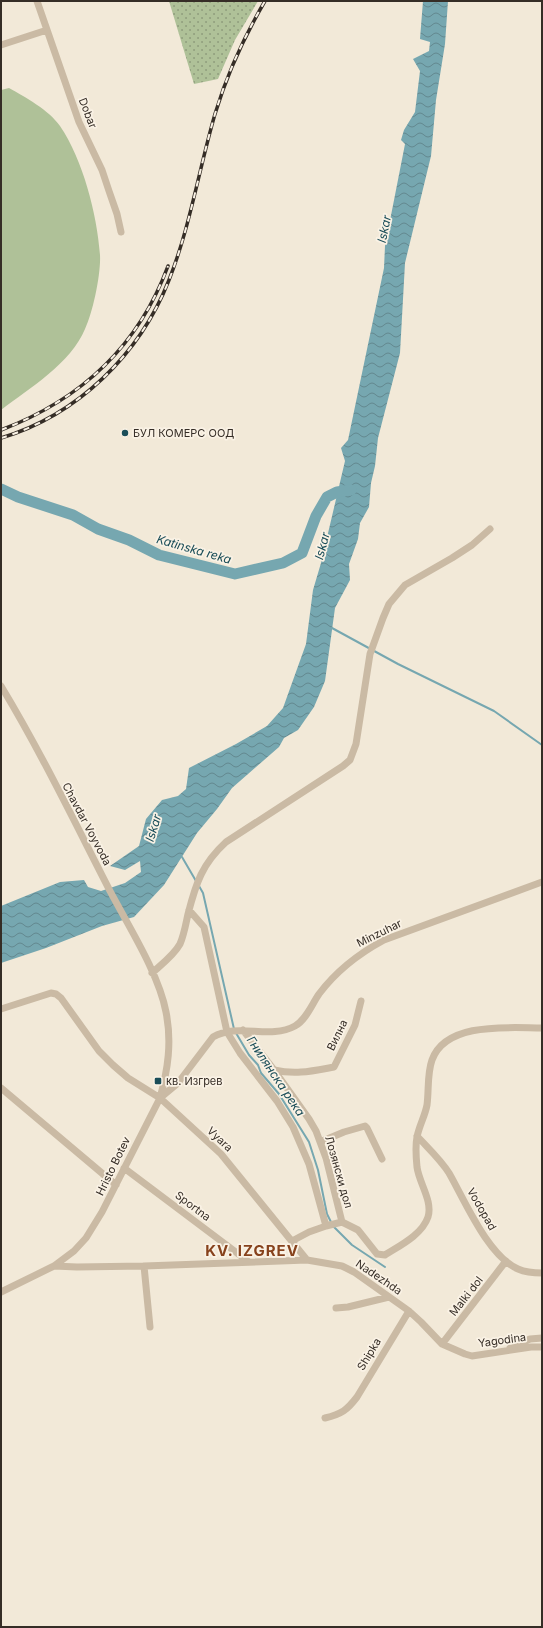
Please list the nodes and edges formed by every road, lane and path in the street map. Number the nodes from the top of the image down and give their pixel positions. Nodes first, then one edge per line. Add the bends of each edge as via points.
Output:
1 (38, 1) edge
2 (47, 30) junction
3 (2, 43) edge
4 (121, 232) dead end
5 (490, 529) dead end
6 (1, 686) edge
7 (542, 882) edge
8 (189, 910) junction
9 (152, 973) junction
10 (361, 1001) dead end
11 (1, 1009) edge
12 (542, 1028) edge
13 (241, 1030) junction
14 (228, 1032) junction
15 (274, 1070) junction
16 (1, 1088) edge
17 (160, 1098) junction
18 (417, 1136) junction
19 (320, 1142) junction
20 (382, 1159) dead end
21 (124, 1168) junction
22 (116, 1185) junction
23 (340, 1223) junction
24 (328, 1225) junction
25 (292, 1241) junction
26 (307, 1260) junction
27 (506, 1261) junction
28 (249, 1262) junction
29 (54, 1266) junction
30 (144, 1266) junction
31 (542, 1273) edge
32 (1, 1292) edge
33 (389, 1296) junction
34 (336, 1308) dead end
35 (409, 1311) junction
36 (150, 1327) dead end
37 (542, 1338) edge
38 (442, 1344) junction
39 (542, 1347) edge
40 (502, 1352) junction
41 (465, 1354) joint
42 (325, 1418) dead end

1 - 2 street, Dobar
2 - 3 street
2 - 4 street, Dobar via 79,122 110,191
5 - 8 street via 472,545 404,585 389,604 370,654 356,744 350,760 226,842 214,853 197,880
6 - 9 street, Chavdar Voyvoda
7 - 13 street, Minzuhar via 398,935 362,952 319,994 296,1025 265,1032
8 - 9 street via 180,944
8 - 14 street via 204,926
9 - 17 street, Chavdar Voyvoda via 161,992 169,1029 169,1062
10 - 15 street, Вилна via 355,1025 334,1067 296,1074
11 - 17 street, Vyara via 51,993 56,994 99,1051 128,1078
12 - 18 street via 470,1030 441,1046 431,1064 426,1110
13 - 14 street, Minzuhar
13 - 15 street, Лозянски дол
14 - 17 street, Hristo Botev via 212,1037 178,1083
14 - 24 street via 240,1053 277,1100 293,1127 309,1164
15 - 19 street, Лозянски дол via 309,1119
16 - 22 street
17 - 21 street, Hristo Botev
17 - 25 street, Vyara via 221,1154
18 - 23 street via 417,1169 428,1203 428,1217 421,1228 409,1240 385,1255 376,1254 358,1230
18 - 27 street, Vodopad via 448,1172 489,1243
19 - 20 street via 364,1126
19 - 23 street, Лозянски дол via 330,1171
21 - 22 street, Hristo Botev
21 - 28 street, Sportna
22 - 29 street, Hristo Botev via 86,1238
23 - 24 street
24 - 25 street
25 - 26 street, Vyara
26 - 28 street, Nadezhda
26 - 33 street, Nadezhda via 342,1266
27 - 31 street, Vodopad via 519,1270
27 - 38 street, Malki dol
28 - 30 street, Nadezhda
29 - 30 street, Nadezhda
29 - 32 street, Hristo Botev
30 - 36 street
33 - 34 street
33 - 35 street, Nadezhda
35 - 38 street, Nadezhda
35 - 42 street, Shipka via 348,1409
37 - 40 street via 530,1339
38 - 41 street, Nadezhda
39 - 40 street, Yagodina
40 - 41 street, Yagodina via 472,1356

